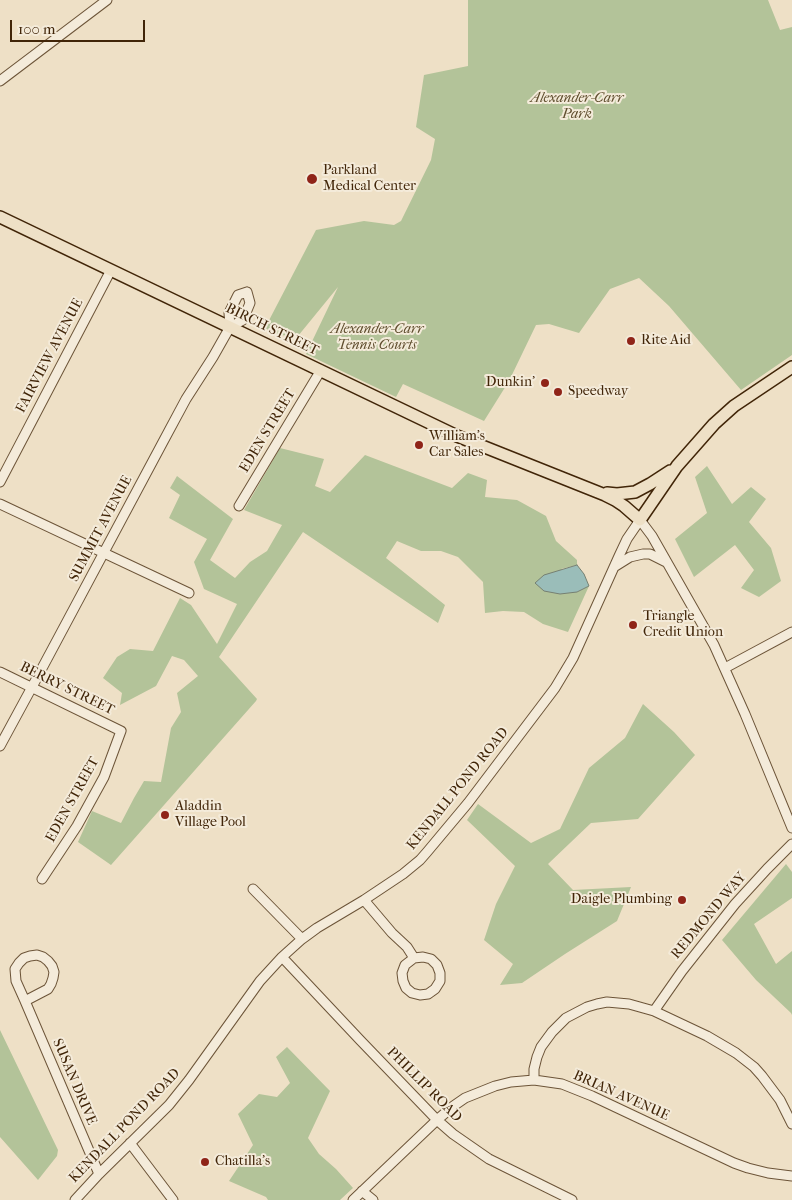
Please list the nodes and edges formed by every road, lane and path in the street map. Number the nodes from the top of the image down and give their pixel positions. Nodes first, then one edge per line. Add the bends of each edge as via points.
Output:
1 (107, 0) edge
2 (0, 81) edge
3 (0, 217) edge
4 (111, 270) junction
5 (230, 327) junction
6 (792, 367) edge
7 (321, 370) junction
8 (677, 466) junction
9 (0, 482) edge
10 (597, 492) junction
11 (0, 504) edge
12 (239, 506) dead end
13 (640, 520) junction
14 (103, 552) junction
15 (666, 562) junction
16 (614, 567) junction
17 (189, 593) dead end
18 (792, 632) edge
19 (725, 668) junction
20 (0, 672) edge
21 (32, 687) junction
22 (121, 731) joint
23 (0, 746) edge
24 (792, 828) edge
25 (792, 844) edge
26 (42, 879) dead end
27 (253, 889) dead end
28 (364, 900) junction
29 (302, 939) junction
30 (282, 957) junction
31 (414, 958) junction
32 (25, 1001) junction
33 (654, 1012) junction
34 (534, 1080) junction
35 (437, 1120) junction
36 (792, 1124) edge
37 (130, 1143) junction
38 (99, 1174) junction
39 (792, 1176) edge
40 (362, 1191) junction
41 (75, 1200) edge
42 (173, 1200) edge
43 (353, 1200) edge
44 (373, 1200) edge
45 (572, 1200) edge

1 - 2 street
3 - 4 main road, BIRCH STREET
4 - 5 main road, BIRCH STREET
4 - 9 street, FAIRVIEW AVENUE
5 - 7 main road, BIRCH STREET
5 - 14 street, SUMMIT AVENUE via 186,399
6 - 8 main road via 727,412
7 - 10 main road, BIRCH STREET via 457,436
7 - 12 street, EDEN STREET
8 - 10 main road via 635,492
8 - 13 main road
10 - 13 main road, BIRCH STREET via 615,500
11 - 14 street
13 - 15 street
13 - 16 street, KENDALL POND ROAD
14 - 17 street
14 - 21 street, SUMMIT AVENUE
15 - 16 street via 643,554 630,557
15 - 19 street
16 - 28 street, KENDALL POND ROAD via 573,658 540,710 420,860
18 - 19 street
19 - 24 street
20 - 21 street, BERRY STREET
21 - 22 street, BERRY STREET
21 - 23 street, SUMMIT AVENUE
22 - 26 street, EDEN STREET via 104,777
25 - 33 street, REDMOND WAY via 723,919 682,970
27 - 29 street
28 - 29 street, KENDALL POND ROAD
28 - 31 street
29 - 30 street, KENDALL POND ROAD
30 - 35 street, PHILLIP ROAD
30 - 37 street, KENDALL POND ROAD via 260,980 169,1105
31 - 31 street via 405,966 403,981 412,993 428,994 440,982 439,969 431,959
32 - 32 street, SUSAN DRIVE via 15,970 24,958 43,957 52,966 52,984
32 - 38 street, SUSAN DRIVE
33 - 34 street via 629,1004 608,1002 576,1012 558,1025 542,1047 534,1069
33 - 36 street via 707,1036 745,1060 772,1089
34 - 35 street, BRIAN AVENUE via 511,1082 477,1093 465,1098
34 - 39 street, BRIAN AVENUE via 562,1084 583,1092 734,1164
35 - 40 street, BRIAN AVENUE
35 - 45 street, PHILLIP ROAD via 489,1159
37 - 38 street, KENDALL POND ROAD
37 - 42 street
38 - 41 street, KENDALL POND ROAD
40 - 43 street, BRIAN AVENUE
40 - 44 street

